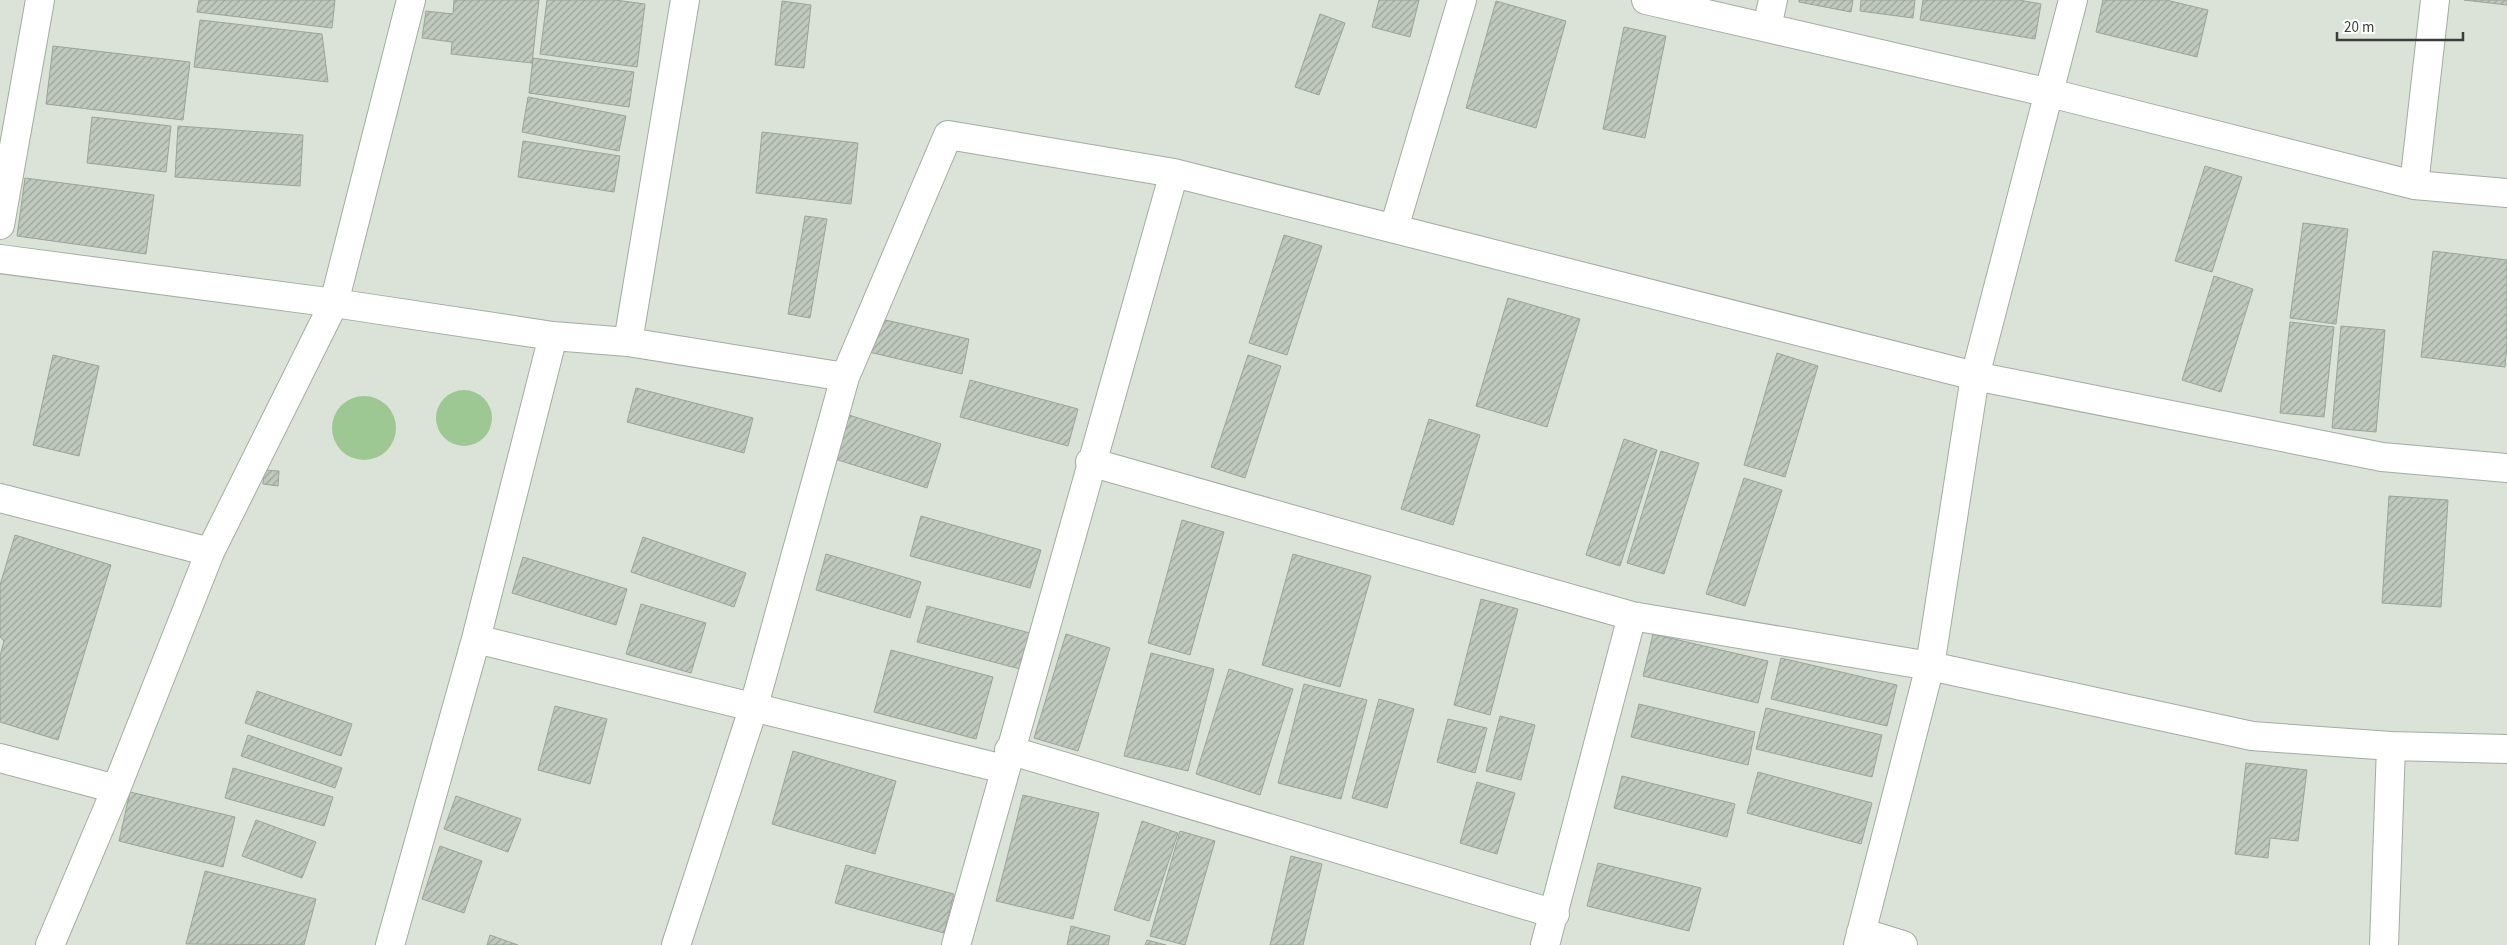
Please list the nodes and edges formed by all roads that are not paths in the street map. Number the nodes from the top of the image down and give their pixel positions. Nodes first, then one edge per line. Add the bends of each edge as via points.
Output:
1 (40, 0) edge
2 (412, 0) edge
3 (685, 0) edge
4 (1462, 0) edge
5 (1646, 0) edge
6 (1773, 0) edge
7 (2073, 0) edge
8 (2435, 0) edge
9 (1766, 27) junction
10 (2050, 93) junction
11 (1174, 172) junction
12 (2414, 184) junction
13 (2507, 194) edge
14 (0, 225) edge
15 (1394, 228) junction
16 (0, 259) edge
17 (334, 302) junction
18 (553, 336) junction
19 (628, 342) junction
20 (1975, 376) junction
21 (845, 377) junction
22 (1090, 462) junction
23 (2507, 468) edge
24 (0, 498) edge
25 (210, 552) junction
26 (1632, 616) junction
27 (476, 639) junction
28 (1930, 666) junction
29 (753, 709) junction
30 (2391, 746) junction
31 (2507, 749) edge
32 (0, 758) edge
33 (1007, 759) junction
34 (116, 789) junction
35 (1555, 914) junction
36 (1860, 939) edge
37 (50, 945) edge
38 (390, 945) edge
39 (676, 945) edge
40 (956, 945) edge
41 (1545, 945) edge
42 (1903, 945) edge
43 (2384, 945) edge

1 - 14 street
2 - 17 street
3 - 19 street
4 - 15 street
5 - 9 street
6 - 9 street
7 - 10 street
8 - 12 street
9 - 10 street
10 - 12 street
10 - 20 street
11 - 15 street
11 - 21 street via 948,135
11 - 22 street
12 - 13 street
15 - 20 street
16 - 17 street
17 - 18 street
17 - 25 street
18 - 19 street
18 - 27 street
19 - 21 street
20 - 23 street via 2382,456
20 - 28 street
21 - 29 street
22 - 26 street
22 - 33 street
24 - 25 street
25 - 34 street
26 - 28 street
26 - 35 street
27 - 29 street
27 - 38 street
28 - 30 street via 2252,736
28 - 36 street
29 - 33 street
29 - 39 street
30 - 31 street
30 - 43 street
32 - 34 street
33 - 35 street
33 - 40 street
34 - 37 street
35 - 41 street
36 - 42 street

